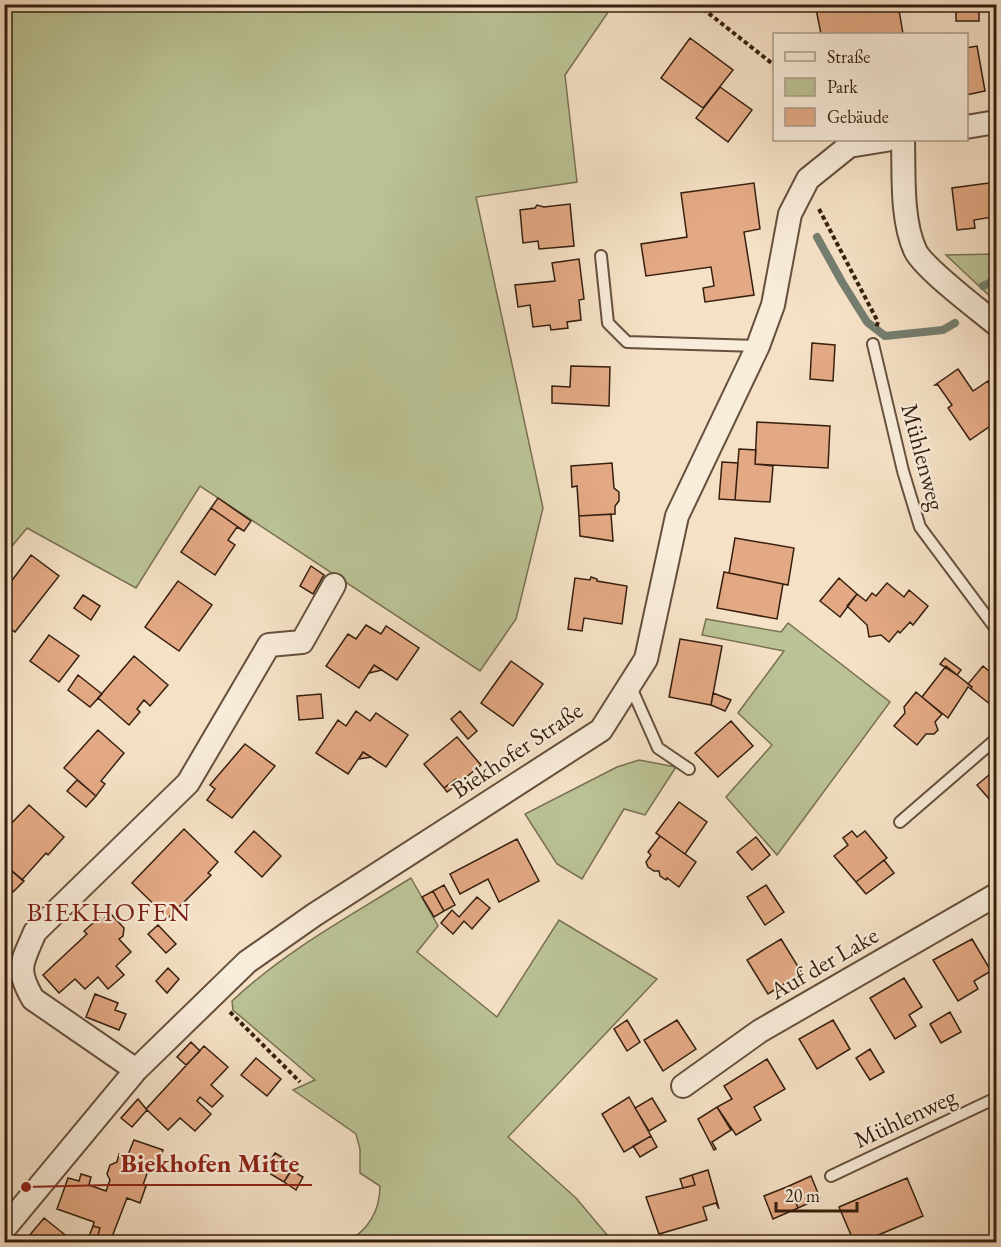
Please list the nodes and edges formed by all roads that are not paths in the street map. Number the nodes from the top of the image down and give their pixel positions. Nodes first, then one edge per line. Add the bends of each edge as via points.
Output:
1 (996, 122) edge
2 (968, 127) edge
3 (880, 141) edge
4 (903, 141) edge
5 (601, 256) dead end
6 (996, 324) edge
7 (873, 344) dead end
8 (758, 346) junction
9 (334, 585) dead end
10 (996, 629) edge
11 (630, 685) junction
12 (996, 739) edge
13 (688, 769) dead end
14 (900, 822) dead end
15 (996, 895) edge
16 (136, 1070) junction
17 (683, 1086) dead end
18 (996, 1098) edge
19 (831, 1176) dead end
20 (4, 1229) edge

1 - 2 street
3 - 8 street, Biekhofer Straße via 849,146 808,179 790,214 773,305
4 - 6 street via 907,224 915,251
5 - 8 lane via 608,323 627,342
7 - 10 lane, Mühlenweg via 920,527
8 - 11 street, Biekhofer Straße via 677,516 646,659
9 - 16 street via 302,642 269,645 188,783 35,932 22,964 23,982 33,999
11 - 13 lane via 658,748
11 - 16 street, Biekhofer Straße via 601,730 247,962
12 - 14 lane
15 - 17 street, Auf der Lake via 760,1031
16 - 20 street, Biekhofer Straße
18 - 19 lane, Mühlenweg

